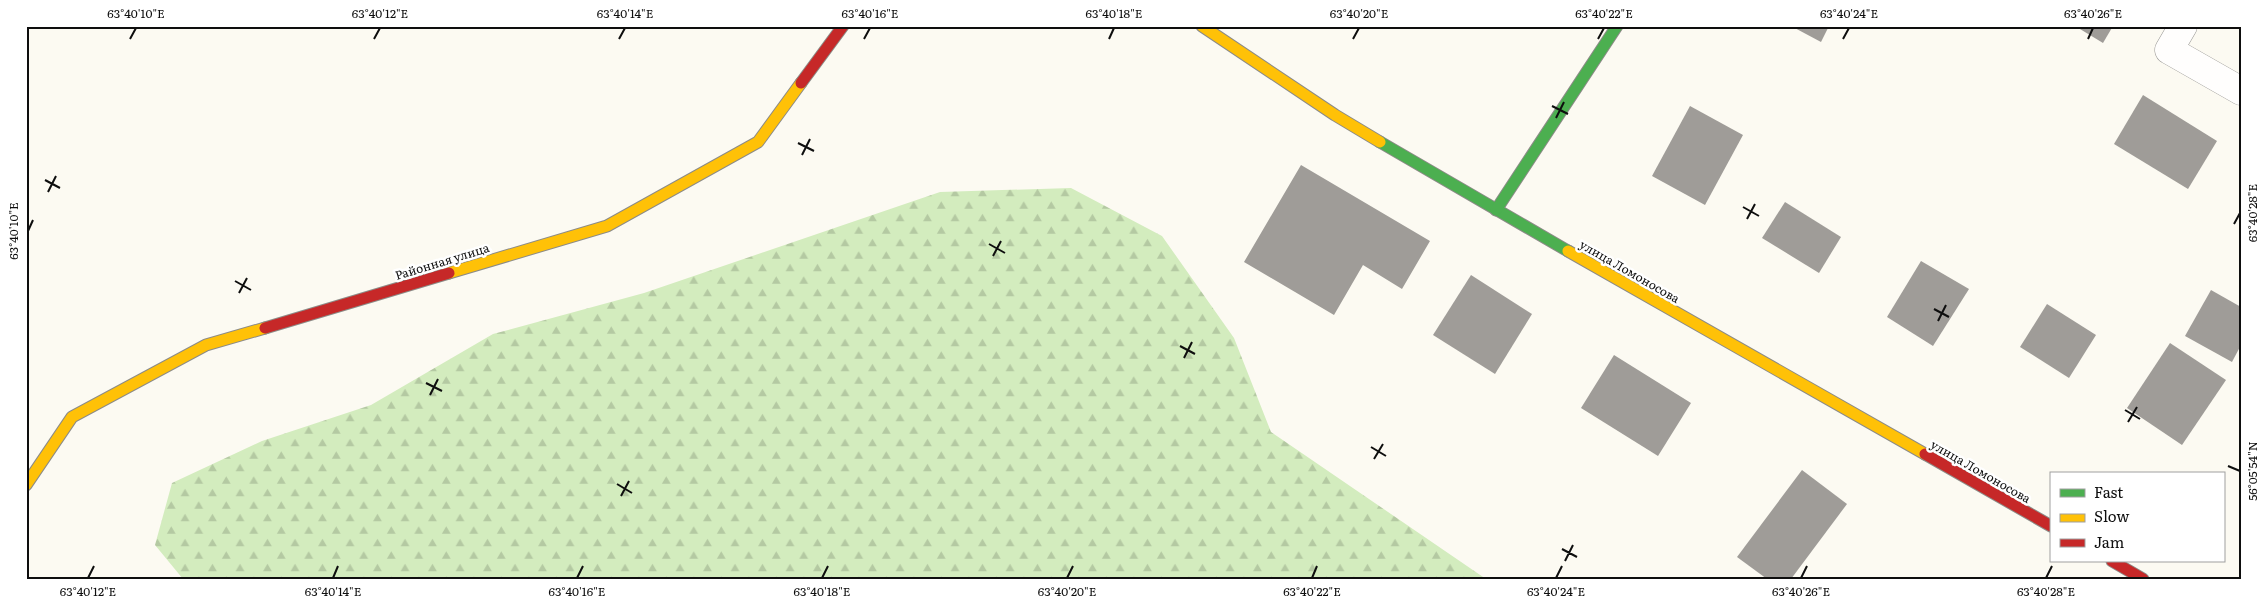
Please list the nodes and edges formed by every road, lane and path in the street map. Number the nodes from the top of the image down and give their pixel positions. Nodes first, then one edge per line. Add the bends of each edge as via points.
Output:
1 (843, 26) edge
2 (1202, 26) edge
3 (1617, 26) edge
4 (2183, 26) edge
5 (2241, 91) edge
6 (1496, 210) junction
7 (26, 485) edge
8 (2050, 525) edge
9 (2114, 562) edge
10 (2143, 579) edge

1 - 7 street, Районная улица via 758,142 607,226 206,345 72,417
2 - 6 street, улица Ломоносова via 1335,115
3 - 6 street
4 - 5 street via 2169,50
6 - 8 street, улица Ломоносова
9 - 10 street

